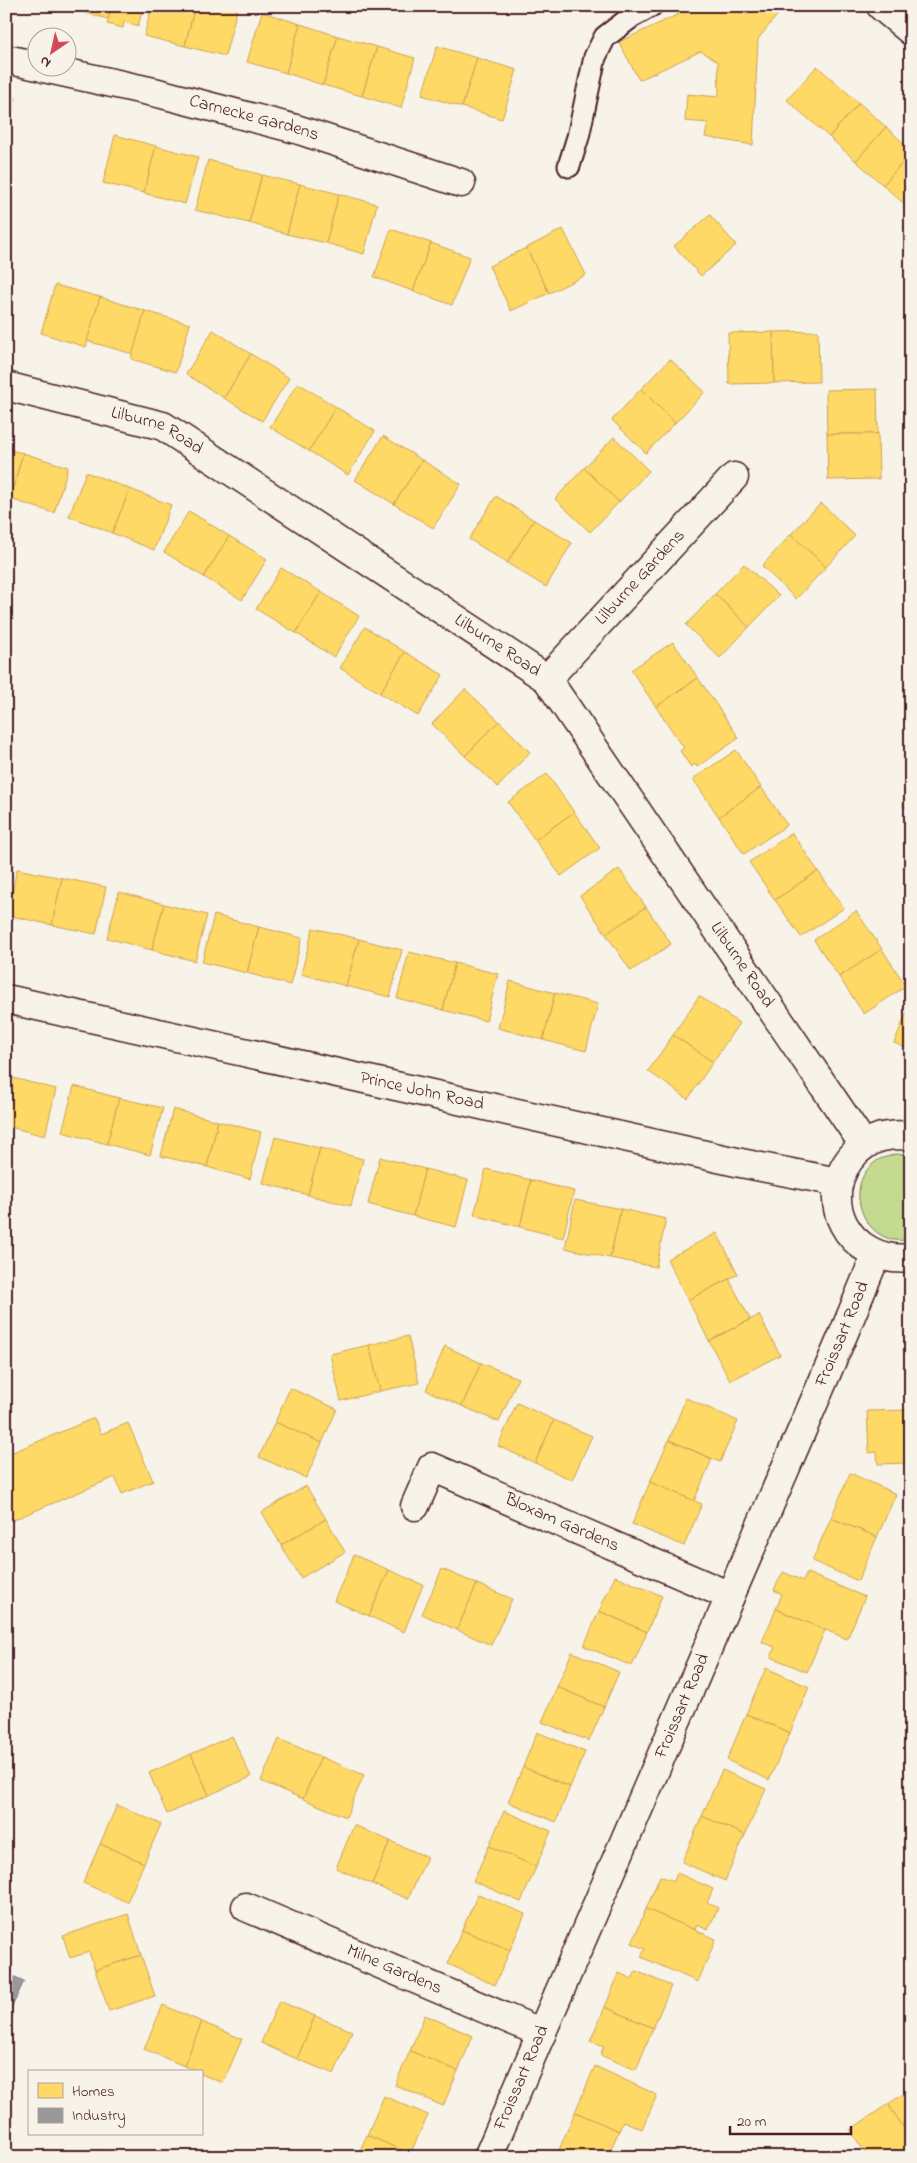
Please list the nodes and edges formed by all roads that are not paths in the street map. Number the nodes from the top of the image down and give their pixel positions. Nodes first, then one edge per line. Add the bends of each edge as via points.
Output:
1 (651, 6) edge
2 (882, 6) edge
3 (911, 31) edge
4 (6, 59) edge
5 (28, 64) edge
6 (78, 75) edge
7 (569, 166) dead end
8 (461, 183) dead end
9 (6, 386) edge
10 (734, 477) dead end
11 (547, 679) junction
12 (6, 999) edge
13 (911, 1136) edge
14 (864, 1145) junction
15 (838, 1182) junction
16 (876, 1255) junction
17 (911, 1258) edge
18 (415, 1506) dead end
19 (730, 1596) junction
20 (246, 1907) dead end
21 (542, 2033) junction
22 (488, 2157) edge

1 - 7 lane via 605,37 595,57
2 - 3 street
4 - 5 street
6 - 8 street, Carnecke Gardens via 296,129
9 - 11 street, Lilburne Road via 163,426
10 - 11 street, Lilburne Gardens
11 - 14 street, Lilburne Road
12 - 15 street, Prince John Road
13 - 14 street via 886,1136
14 - 15 street via 847,1161
15 - 16 street via 836,1204 844,1226 857,1243
16 - 17 street
16 - 19 street, Froissart Road
18 - 19 street, Bloxam Gardens via 432,1467
19 - 21 street, Froissart Road
20 - 21 street, Milne Gardens
21 - 22 street, Froissart Road

